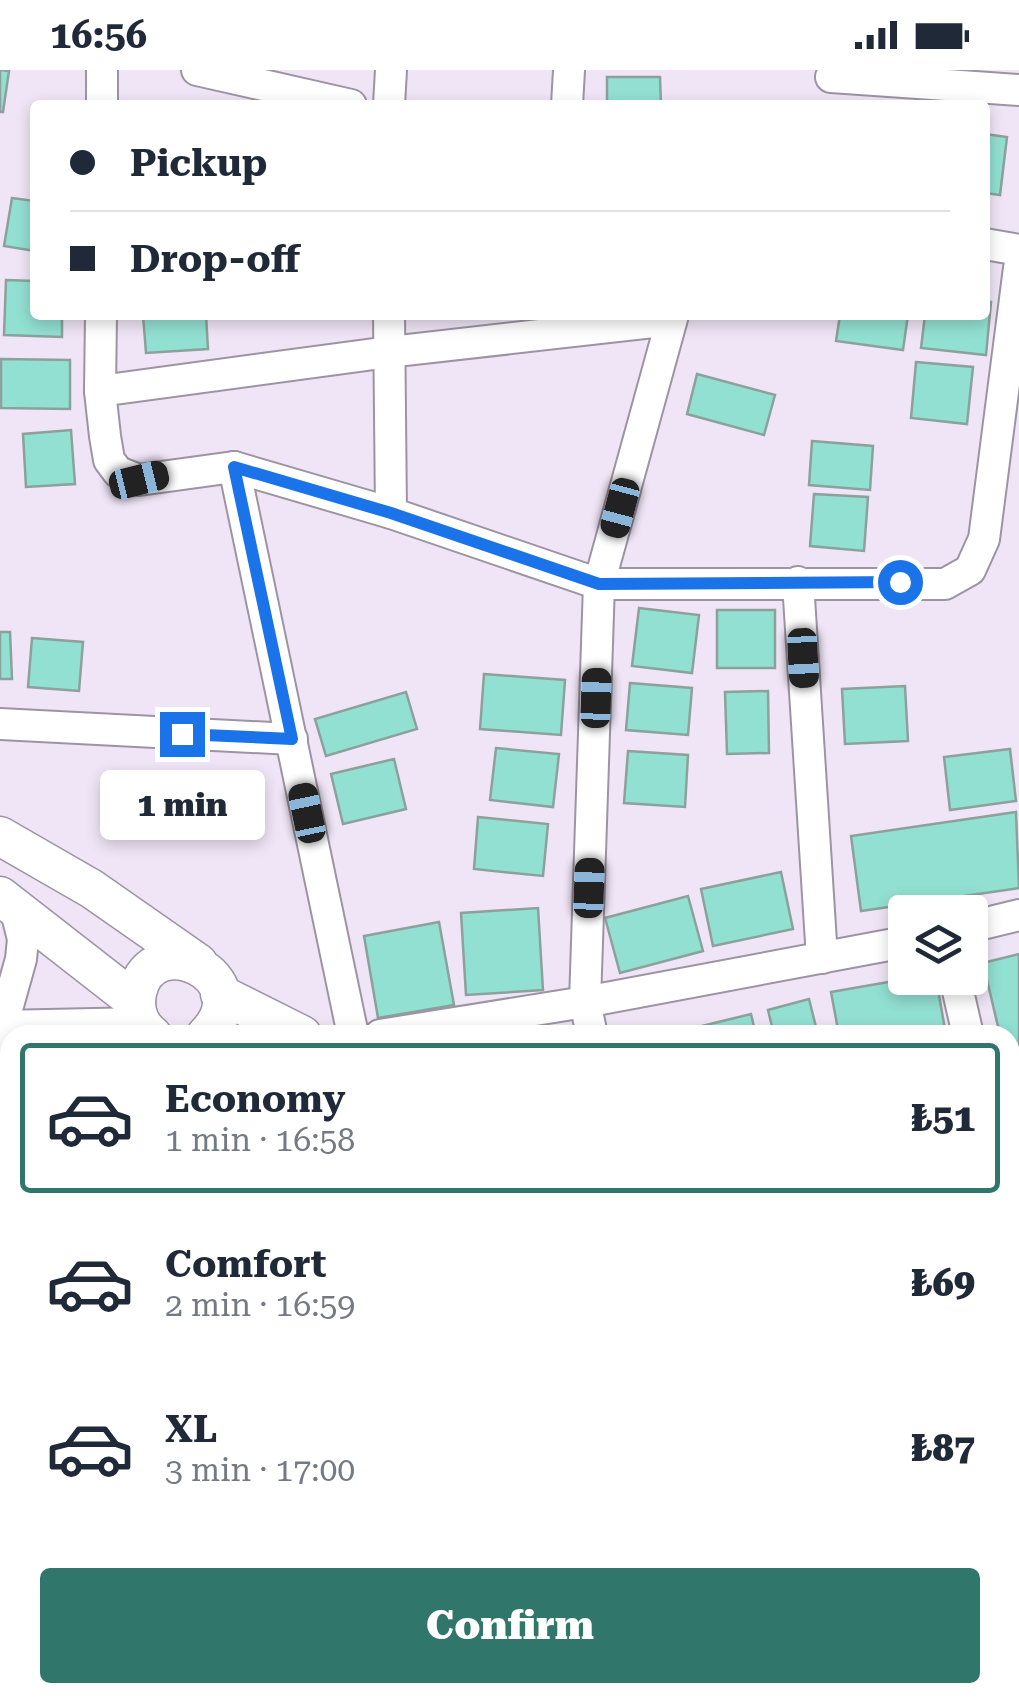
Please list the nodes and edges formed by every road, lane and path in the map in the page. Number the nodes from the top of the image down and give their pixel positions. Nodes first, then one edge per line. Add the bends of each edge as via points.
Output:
1 (102, 70) edge
2 (197, 70) edge
3 (391, 70) edge
4 (569, 70) edge
5 (829, 84) edge
6 (1019, 90) edge
7 (102, 100) edge
8 (329, 100) edge
9 (389, 100) edge
10 (567, 100) edge
11 (990, 245) edge
12 (1019, 250) edge
13 (1019, 268) edge
14 (100, 320) edge
15 (388, 320) edge
16 (655, 320) edge
17 (671, 320) edge
18 (389, 352) junction
19 (100, 391) junction
20 (234, 467) junction
21 (391, 513) junction
22 (798, 582) junction
23 (599, 584) junction
24 (0, 724) edge
25 (292, 739) junction
26 (0, 836) edge
27 (7, 901) edge
28 (1019, 915) edge
29 (988, 923) edge
30 (888, 945) edge
31 (822, 958) junction
32 (959, 995) edge
33 (586, 1002) junction
34 (212, 1010) edge
35 (143, 1020) edge
36 (2, 1025) edge
37 (42, 1025) edge
38 (266, 1025) edge
39 (351, 1025) edge
40 (442, 1025) edge
41 (590, 1025) edge
42 (966, 1025) edge

1 - 7 street
2 - 8 street
3 - 9 street
4 - 10 street
5 - 6 street
11 - 12 street
13 - 22 street via 984,539 970,570 945,584
14 - 19 street
15 - 18 street
16 - 18 street
17 - 23 street
18 - 19 street
18 - 21 street
19 - 20 street via 109,460 118,472 139,480
20 - 21 street
20 - 25 street
21 - 23 street
22 - 23 street
22 - 31 street
23 - 33 street
24 - 25 street
25 - 39 street
26 - 34 street via 92,889
27 - 35 street
27 - 36 street via 22,938
28 - 29 street
30 - 31 street
31 - 33 street
32 - 42 street
33 - 40 street
33 - 41 street
34 - 35 street via 170,959 152,968 138,987
34 - 38 street
35 - 37 street

